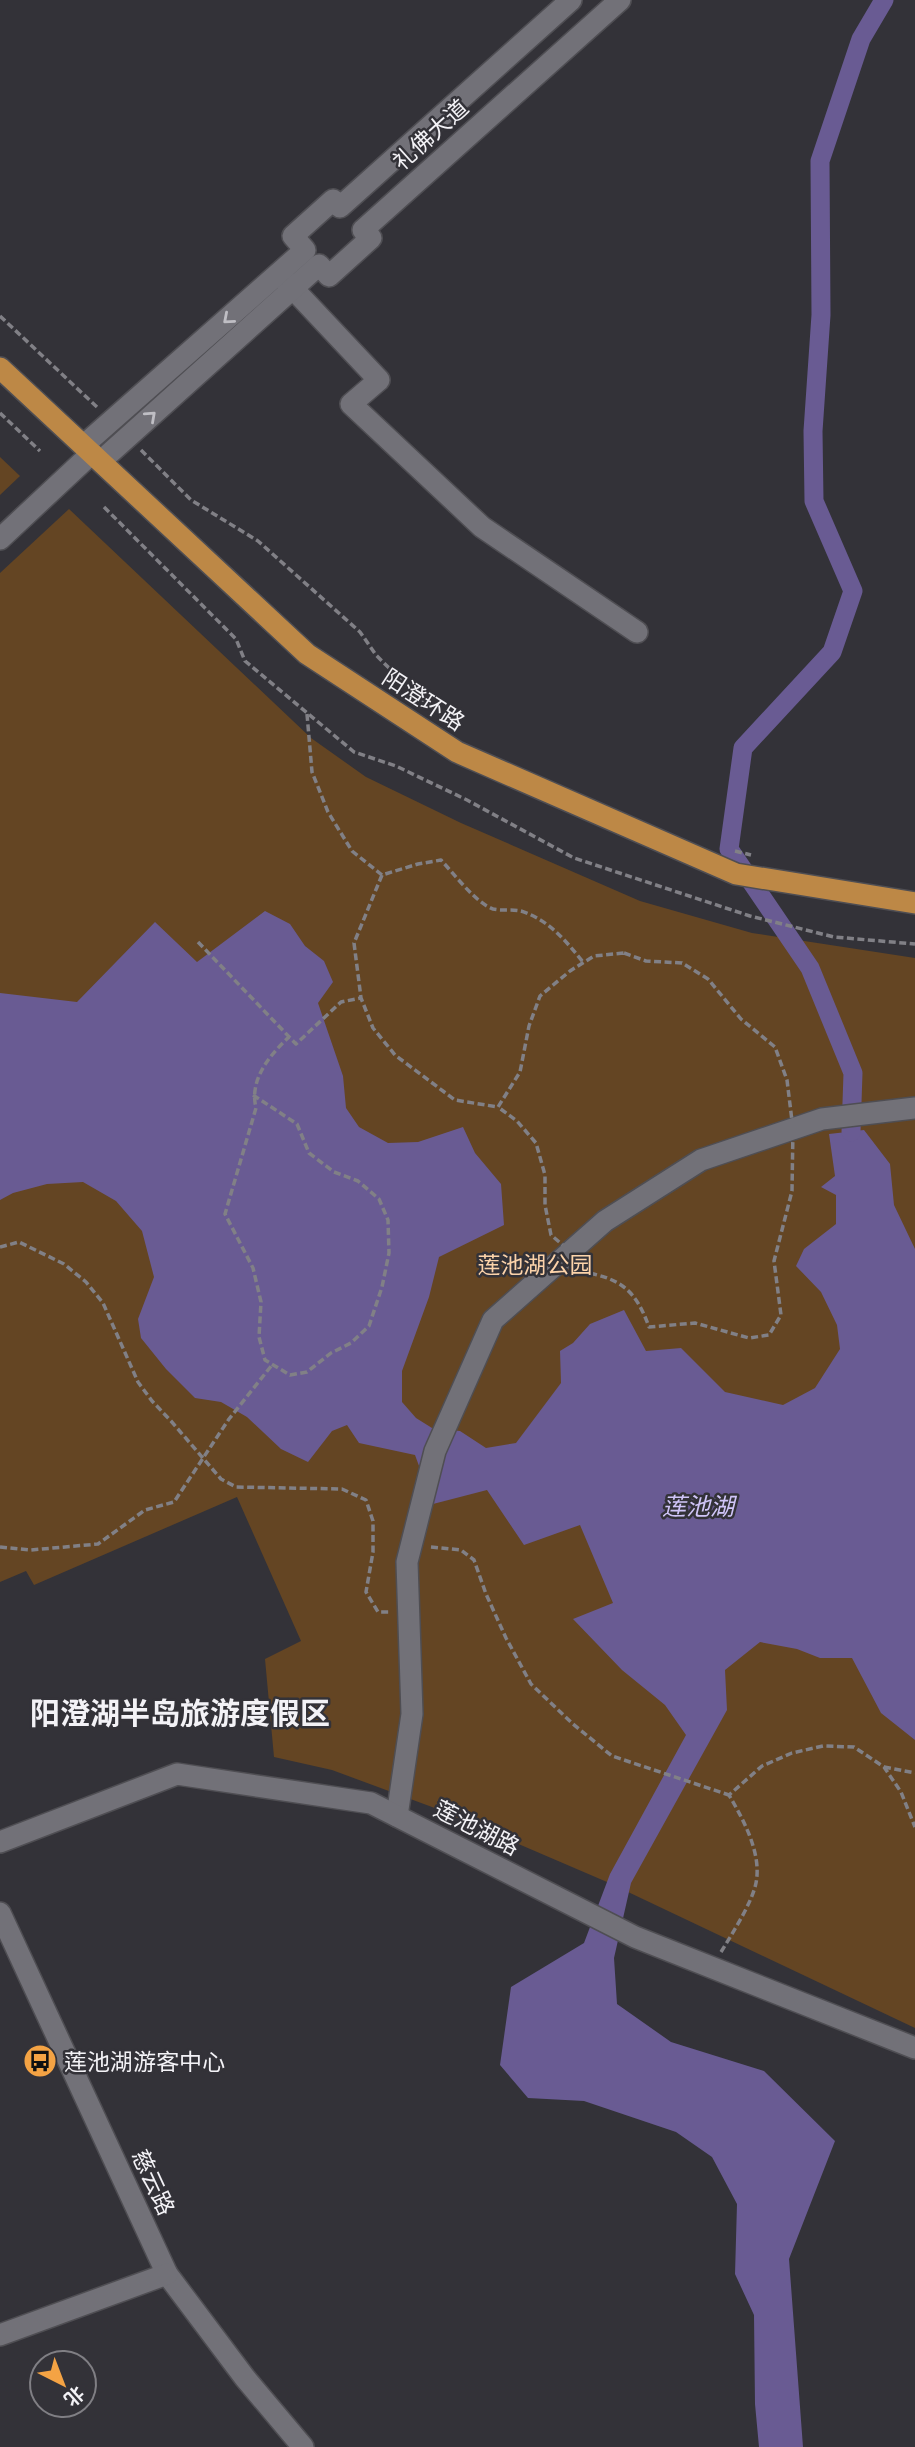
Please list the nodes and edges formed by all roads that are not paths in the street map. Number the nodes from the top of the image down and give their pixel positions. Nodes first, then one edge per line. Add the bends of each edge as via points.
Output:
1 (571, 0) edge
2 (620, 0) edge
3 (286, 281) junction
4 (0, 368) edge
5 (92, 453) junction
6 (0, 539) edge
7 (637, 632) dead end
8 (915, 903) edge
9 (915, 1108) edge
10 (397, 1816) junction
11 (0, 1842) edge
12 (0, 1913) edge
13 (915, 2048) edge
14 (167, 2274) junction
15 (0, 2336) edge
16 (303, 2447) edge

1 - 3 street, 礼佛大道 via 340,207 334,200 293,236 305,250
2 - 3 street, 礼佛大道 via 363,230 371,238 329,276 319,265
3 -> 5 street via 112,421
5 -> 3 street via 128,437
3 - 7 street via 379,380 351,404 482,527
4 - 5 main road, 阳澄环路
5 - 6 street
5 - 8 main road, 阳澄环路 via 307,654 457,752 736,874
9 - 10 street via 822,1119 701,1160 605,1221 493,1320 435,1451 407,1562 412,1714
10 - 11 street, 莲池湖路 via 371,1803 177,1774
10 - 13 street, 莲池湖路 via 635,1937
12 - 14 street, 慈云路
14 - 15 street
14 - 16 street, 慈云路

